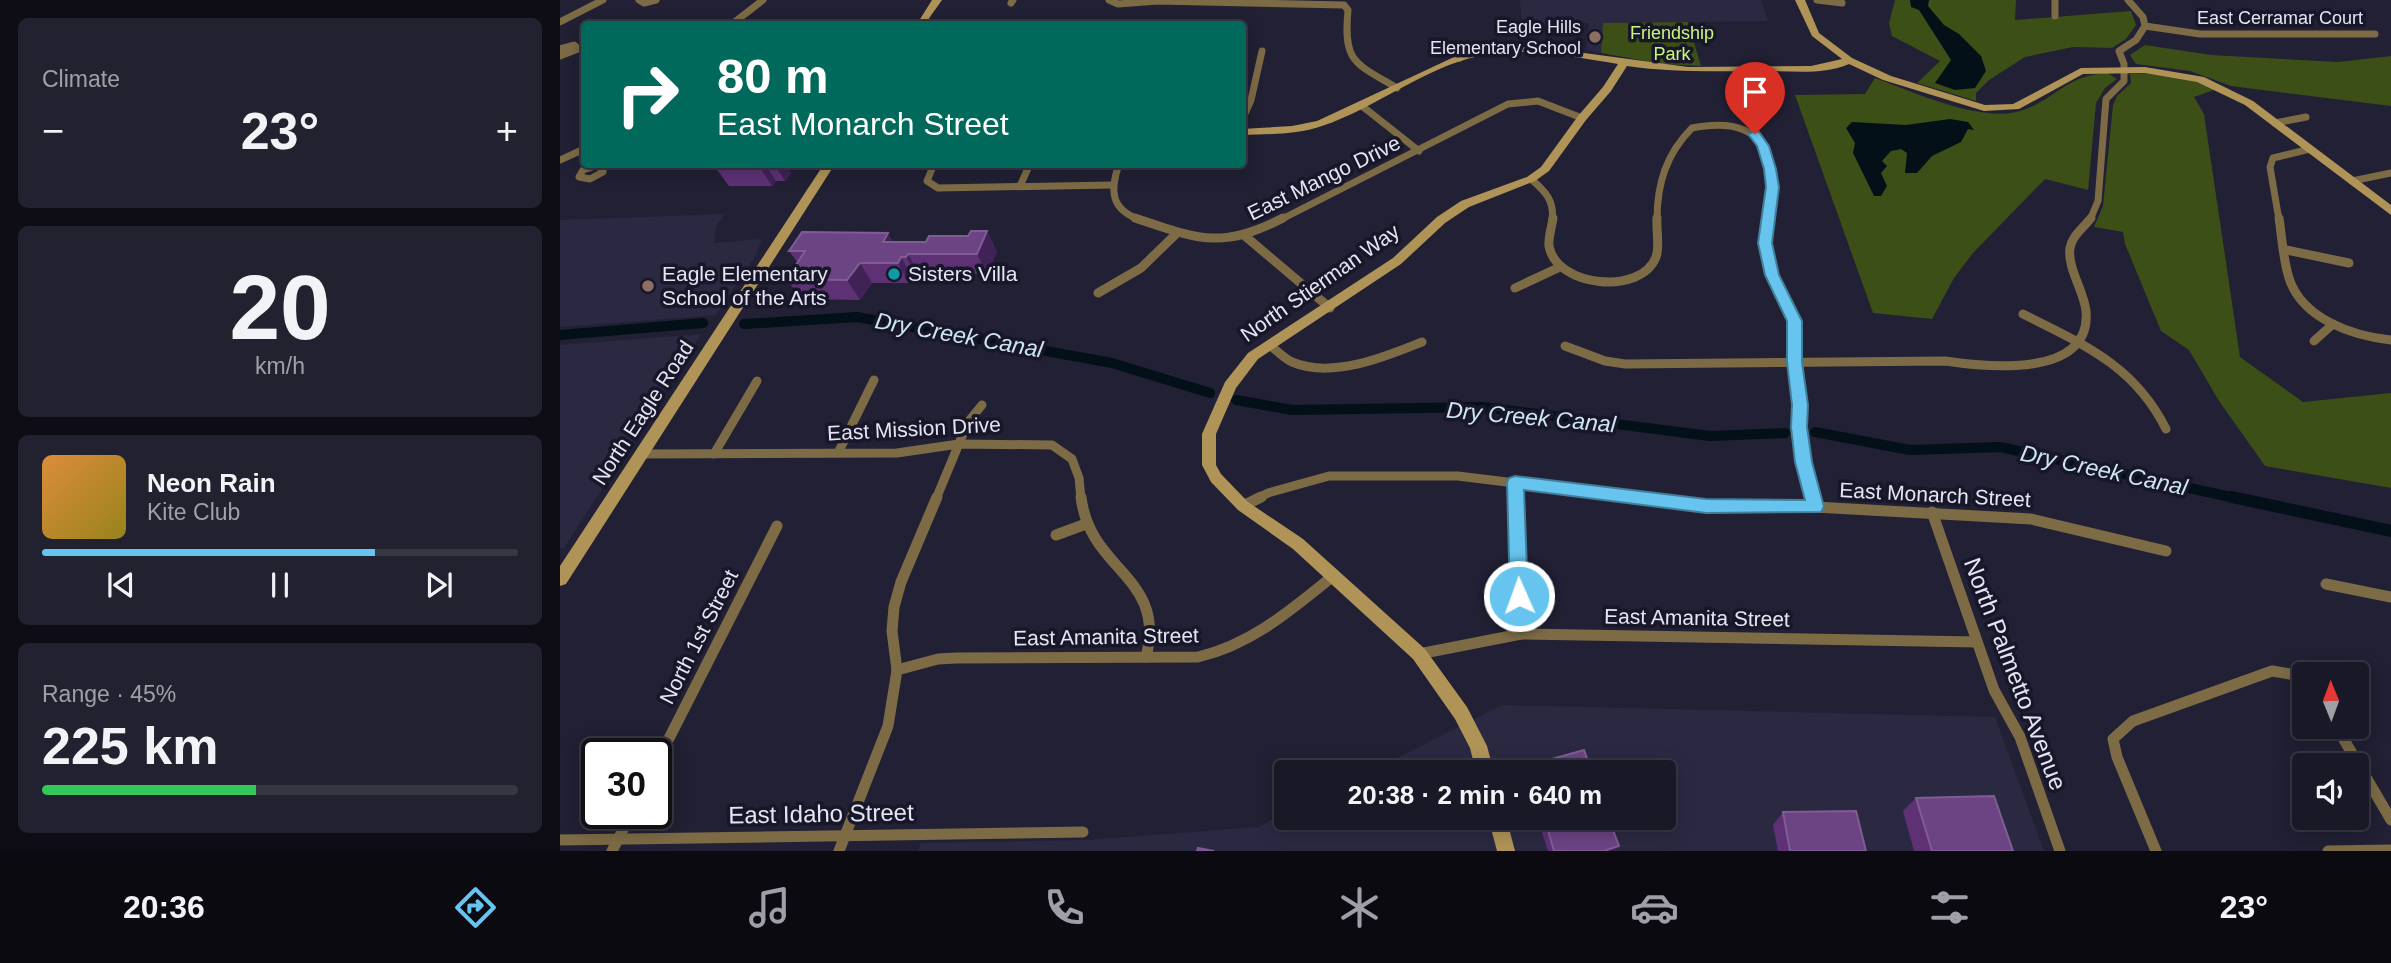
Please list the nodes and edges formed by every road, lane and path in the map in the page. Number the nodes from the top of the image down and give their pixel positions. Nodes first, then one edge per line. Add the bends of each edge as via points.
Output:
1 (603, 0) edge
2 (626, 0) edge
3 (656, 0) edge
4 (763, 0) edge
5 (937, 0) edge
6 (1800, 0) edge
7 (1816, 0) edge
8 (2055, 0) edge
9 (2128, 0) edge
10 (638, 1) edge
11 (1110, 1) edge
12 (1842, 3) dead end
13 (2055, 16) dead end
14 (736, 21) edge
15 (923, 21) edge
16 (560, 22) edge
17 (2145, 26) junction
18 (2375, 34) dead end
19 (1448, 47) dead end
20 (560, 49) edge
21 (1262, 51) dead end
22 (560, 55) edge
23 (1460, 58) junction
24 (1849, 60) junction
25 (1624, 62) junction
26 (2124, 70) junction
27 (1397, 88) junction
28 (1362, 106) junction
29 (1246, 111) edge
30 (2306, 117) dead end
31 (1582, 118) junction
32 (2275, 123) junction
33 (1246, 132) edge
34 (2310, 149) junction
35 (581, 151) edge
36 (1419, 151) junction
37 (571, 156) junction
38 (560, 160) edge
39 (581, 164) edge
40 (827, 168) edge
41 (932, 168) edge
42 (1028, 168) edge
43 (1118, 168) edge
44 (2391, 173) edge
45 (1531, 179) junction
46 (2352, 181) junction
47 (1112, 185) junction
48 (1020, 186) junction
49 (2391, 211) edge
50 (1177, 233) junction
51 (1245, 236) junction
52 (2286, 250) junction
53 (2349, 263) dead end
54 (1560, 267) junction
55 (1514, 288) dead end
56 (1098, 293) dead end
57 (1330, 308) junction
58 (2023, 314) dead end
59 (2333, 324) junction
60 (2391, 340) edge
61 (2314, 341) dead end
62 (1422, 342) dead end
63 (2078, 342) junction
64 (1270, 345) junction
65 (1565, 346) dead end
66 (1794, 362) junction
67 (874, 380) dead end
68 (757, 381) dead end
69 (982, 405) dead end
70 (2166, 429) dead end
71 (959, 444) junction
72 (838, 453) junction
73 (642, 454) junction
74 (714, 454) junction
75 (1515, 482) junction
76 (1243, 506) junction
77 (1815, 507) junction
78 (1931, 512) junction
79 (1086, 524) junction
80 (776, 526) dead end
81 (1056, 535) dead end
82 (2166, 551) dead end
83 (1333, 576) junction
84 (560, 579) edge
85 (2326, 584) dead end
86 (2391, 597) edge
87 (1521, 634) junction
88 (1977, 642) junction
89 (1419, 654) junction
90 (1146, 657) junction
91 (897, 670) junction
92 (2292, 676) edge
93 (669, 738) edge
94 (2344, 739) edge
95 (1482, 760) edge
96 (2391, 820) edge
97 (623, 829) edge
98 (1500, 830) edge
99 (1083, 832) dead end
100 (844, 837) junction
101 (560, 840) edge
102 (615, 845) edge
103 (2391, 849) edge
104 (839, 851) edge
105 (1506, 851) edge
106 (2060, 851) edge
107 (2156, 851) edge
108 (2328, 851) edge

1 - 16 street
2 - 10 street
3 - 10 street
4 - 14 street
5 - 15 street
6 - 24 street via 1815,34
7 - 12 street
8 - 13 street
9 - 17 street
11 - 27 street via 1345,6 1347,52
17 - 18 street, East Cerramar Court via 2200,34
17 - 26 street via 2136,40 2119,51
19 - 23 street
20 - 22 street via 574,45 578,49
21 - 29 street
23 - 25 street via 1491,51 1542,50
23 - 27 street
24 - 25 street via 1827,68 1705,71
24 - 26 street via 1965,104 1999,108 2026,102 2081,71
25 - 31 street, North Stierman Way
26 - 32 street via 2172,72 2200,79 2235,94
26 - 63 street via 2124,81 2106,99 2098,201 2069,251 2086,310
27 - 28 street
28 - 33 street via 1319,124
28 - 36 street
30 - 32 street
31 - 36 street, East Mango Drive via 1538,101 1516,101
31 - 45 street, North Stierman Way via 1545,169
32 - 34 street
34 - 46 street
34 - 52 street via 2273,158 2270,167
35 - 37 street
36 - 51 street, East Mango Drive
37 - 38 street
37 - 39 street
40 - 73 street, North Eagle Road
41 - 48 street via 929,184 938,188
42 - 48 street
43 - 47 street
44 - 46 street
45 - 54 street via 1555,208 1549,246
45 - 57 street, North Stierman Way via 1465,204 1397,261
46 - 49 street
47 - 48 street
47 - 50 street, East Mango Drive via 1116,203 1131,217
50 - 51 street, East Mango Drive via 1207,240
50 - 56 street via 1145,267
51 - 57 street
52 - 53 street
52 - 59 street via 2294,290
54 - 55 street
54 - 66 street via 1588,282 1626,281 1642,274 1656,257 1657,197 1671,154 1692,128 1718,123 1739,127 1755,134 1770,169 1773,187 1765,243 1772,275 1794,321
57 - 64 street, North Stierman Way
58 - 63 street
59 - 60 street
59 - 61 street
62 - 64 street via 1383,358 1347,365 1293,363
63 - 66 street via 2057,357 2013,368 1945,361
63 - 70 street via 2113,361 2142,385
64 - 76 street, North Stierman Way via 1243,367 1222,400 1209,434 1209,465
65 - 66 street via 1625,364
66 - 77 street via 1804,462
67 - 72 street
68 - 74 street
69 - 71 street
71 - 72 street, East Mission Drive via 897,453
71 - 79 street, East Mission Drive via 1033,443 1066,451 1078,470
71 - 91 street via 894,607
72 - 74 street, East Mission Drive
73 - 74 street, East Mission Drive
73 - 84 street, North Eagle Road
75 - 76 street, East Monarch Street via 1458,476 1329,476 1268,492
75 - 77 street, East Monarch Street via 1706,506
75 - 87 street
76 - 83 street, North Stierman Way via 1298,544
77 - 78 street, East Monarch Street
78 - 82 street, East Monarch Street via 2031,519
78 - 88 street, North Palmetto Avenue
79 - 81 street
79 - 90 street, East Mission Drive via 1102,553 1149,610 1152,634
80 - 93 street, North 1st Street
83 - 89 street, North Stierman Way
83 - 90 street, East Amanita Street via 1234,648 1198,657
85 - 86 street
87 - 88 street, East Amanita Street
87 - 89 street, East Amanita Street
88 - 106 street, North Palmetto Avenue via 1994,690 2020,737
89 - 95 street, North Stierman Way via 1461,713
90 - 91 street, East Amanita Street via 956,658
91 - 100 street via 888,726
92 - 107 street via 2272,671 2133,721 2113,739
94 - 96 street
97 - 102 street
98 - 105 street
99 - 100 street, East Idaho Street
100 - 102 street, East Idaho Street
100 - 104 street
101 - 102 street, East Idaho Street
103 - 108 street

